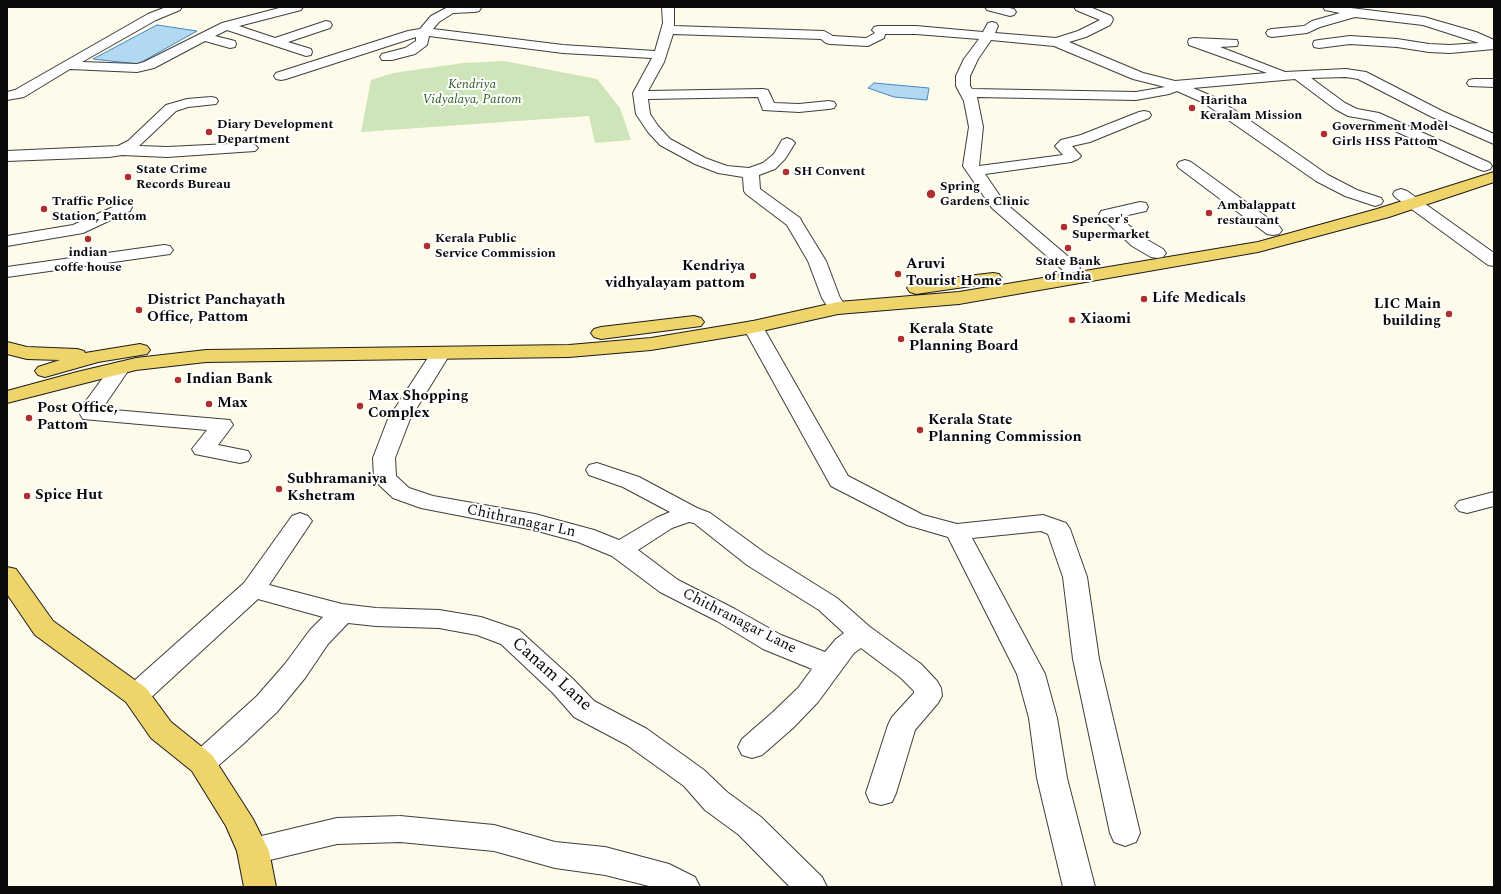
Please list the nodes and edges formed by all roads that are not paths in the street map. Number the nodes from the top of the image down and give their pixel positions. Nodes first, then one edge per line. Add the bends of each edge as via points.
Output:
1 (176, 7) edge
2 (297, 7) edge
3 (668, 7) edge
4 (991, 7) edge
5 (1080, 7) edge
6 (1329, 7) edge
7 (1393, 7) edge
8 (475, 8) dead end
9 (1010, 12) dead end
10 (1353, 13) junction
11 (1408, 19) junction
12 (326, 25) dead end
13 (226, 26) junction
14 (668, 30) junction
15 (990, 30) junction
16 (423, 33) junction
17 (1272, 33) dead end
18 (1078, 35) junction
19 (203, 37) junction
20 (275, 42) junction
21 (1057, 42) junction
22 (1093, 42) dead end
23 (1232, 43) dead end
24 (230, 44) dead end
25 (1319, 44) dead end
26 (1494, 45) edge
27 (306, 52) dead end
28 (660, 55) junction
29 (387, 57) dead end
30 (1139, 62) dead end
31 (66, 65) junction
32 (281, 76) dead end
33 (1292, 76) junction
34 (1474, 83) dead end
35 (1494, 83) edge
36 (1179, 85) junction
37 (968, 93) junction
38 (640, 95) junction
39 (7, 96) edge
40 (212, 101) dead end
41 (829, 105) dead end
42 (1144, 115) dead end
43 (1494, 140) edge
44 (787, 142) dead end
45 (250, 148) dead end
46 (122, 150) junction
47 (7, 156) edge
48 (1184, 164) dead end
49 (974, 171) junction
50 (751, 173) junction
51 (1491, 173) edge
52 (1408, 198) junction
53 (1375, 202) junction
54 (124, 207) dead end
55 (1140, 207) dead end
56 (1273, 230) junction
57 (7, 241) edge
58 (164, 250) dead end
59 (1157, 253) junction
60 (1494, 261) edge
61 (1071, 268) junction
62 (7, 272) edge
63 (835, 303) junction
64 (753, 327) junction
65 (7, 348) edge
66 (440, 354) junction
67 (96, 356) junction
68 (120, 368) junction
69 (7, 381) edge
70 (7, 397) edge
71 (240, 456) dead end
72 (597, 470) dead end
73 (1494, 499) edge
74 (1467, 506) dead end
75 (689, 513) junction
76 (300, 522) dead end
77 (957, 532) junction
78 (621, 550) junction
79 (7, 575) edge
80 (253, 589) junction
81 (342, 613) junction
82 (861, 634) junction
83 (830, 665) junction
84 (136, 695) junction
85 (752, 747) dead end
86 (202, 763) junction
87 (881, 793) dead end
88 (1125, 833) dead end
89 (253, 851) junction
90 (260, 887) edge
91 (684, 887) edge
92 (811, 887) edge
93 (1079, 887) edge

1 - 31 street via 152,17
2 - 13 street
3 - 14 street
4 - 9 street
5 - 18 street via 1107,19 1106,22
6 - 10 street
7 - 11 street
8 - 16 street via 450,10 435,19
10 - 11 street
10 - 17 street via 1307,29
11 - 26 street via 1472,35
12 - 20 street
13 - 19 street
13 - 20 street
14 - 15 street via 824,36 830,40 868,42 879,33
14 - 28 street
15 - 21 street
15 - 37 street via 963,76 962,86
16 - 28 street via 563,49
16 - 29 street via 422,42 410,51
16 - 32 street via 412,34
18 - 21 street
18 - 22 street
19 - 24 street
19 - 31 street via 162,59 137,68
20 - 27 street
21 - 36 street via 1138,76
23 - 33 street via 1194,42
25 - 26 street via 1350,40 1450,49
28 - 38 street
30 - 36 street via 1161,78
31 - 39 street via 19,94
33 - 36 street
33 - 43 street via 1358,74
33 - 51 street via 1353,113 1374,116
34 - 35 street
36 - 37 street via 1169,90 1136,96
36 - 53 street via 1237,118 1322,178 1351,194
37 - 49 street via 976,127 972,157
38 - 41 street via 763,94 768,107 799,108
38 - 50 street via 643,114 666,142 700,161 724,170
40 - 46 street via 187,103 171,108 133,144
42 - 49 street via 1085,139 1066,143 1063,146 1073,156 1066,159
44 - 50 street via 780,156 769,166
45 - 46 street via 167,152
46 - 47 street
48 - 56 street
49 - 61 street via 998,205
50 - 63 street via 752,191 794,222 817,260
51 - 52 main road
52 - 53 main road
52 - 60 street
52 - 63 main road via 1321,231 1258,247 959,298
53 - 56 main road
54 - 57 street via 77,229
55 - 59 street via 1107,216 1138,242
56 - 59 main road
58 - 62 street
59 - 61 main road
61 - 63 main road
63 - 64 main road
63 - 67 main road via 543,339 199,342
64 - 66 main road via 651,344 568,351
64 - 77 street via 839,481 915,520
65 - 67 main road via 27,353
66 - 68 main road via 206,356
66 - 78 street, Chithranagar Ln via 399,419 384,458 385,478 401,493 429,503 535,522 586,536
67 - 69 main road
68 - 70 main road
68 - 71 street via 91,409 91,414 222,425 203,450
72 - 75 street via 631,482
73 - 74 street
75 - 78 street via 664,523
75 - 82 street via 702,518 756,558 828,604
76 - 80 street
77 - 88 street via 1043,523 1058,529 1076,577 1086,659
77 - 93 street via 1032,674 1043,718 1052,778
78 - 83 street, Chithranagar Lane via 669,586 772,642
79 - 84 main road via 44,628
80 - 81 street, Canam Lane
80 - 84 street
81 - 86 street via 319,637 267,704
81 - 92 street, Canam Lane via 439,619 481,626 510,637 584,709 638,737 694,778 716,801 750,826
82 - 83 street via 845,646
82 - 87 street via 911,672 927,688 928,696 902,725
83 - 85 street via 808,695
84 - 86 main road via 162,730
86 - 89 main road via 238,819
89 - 90 main road
89 - 91 street via 337,831 400,829 494,838 555,854 605,861 658,874

